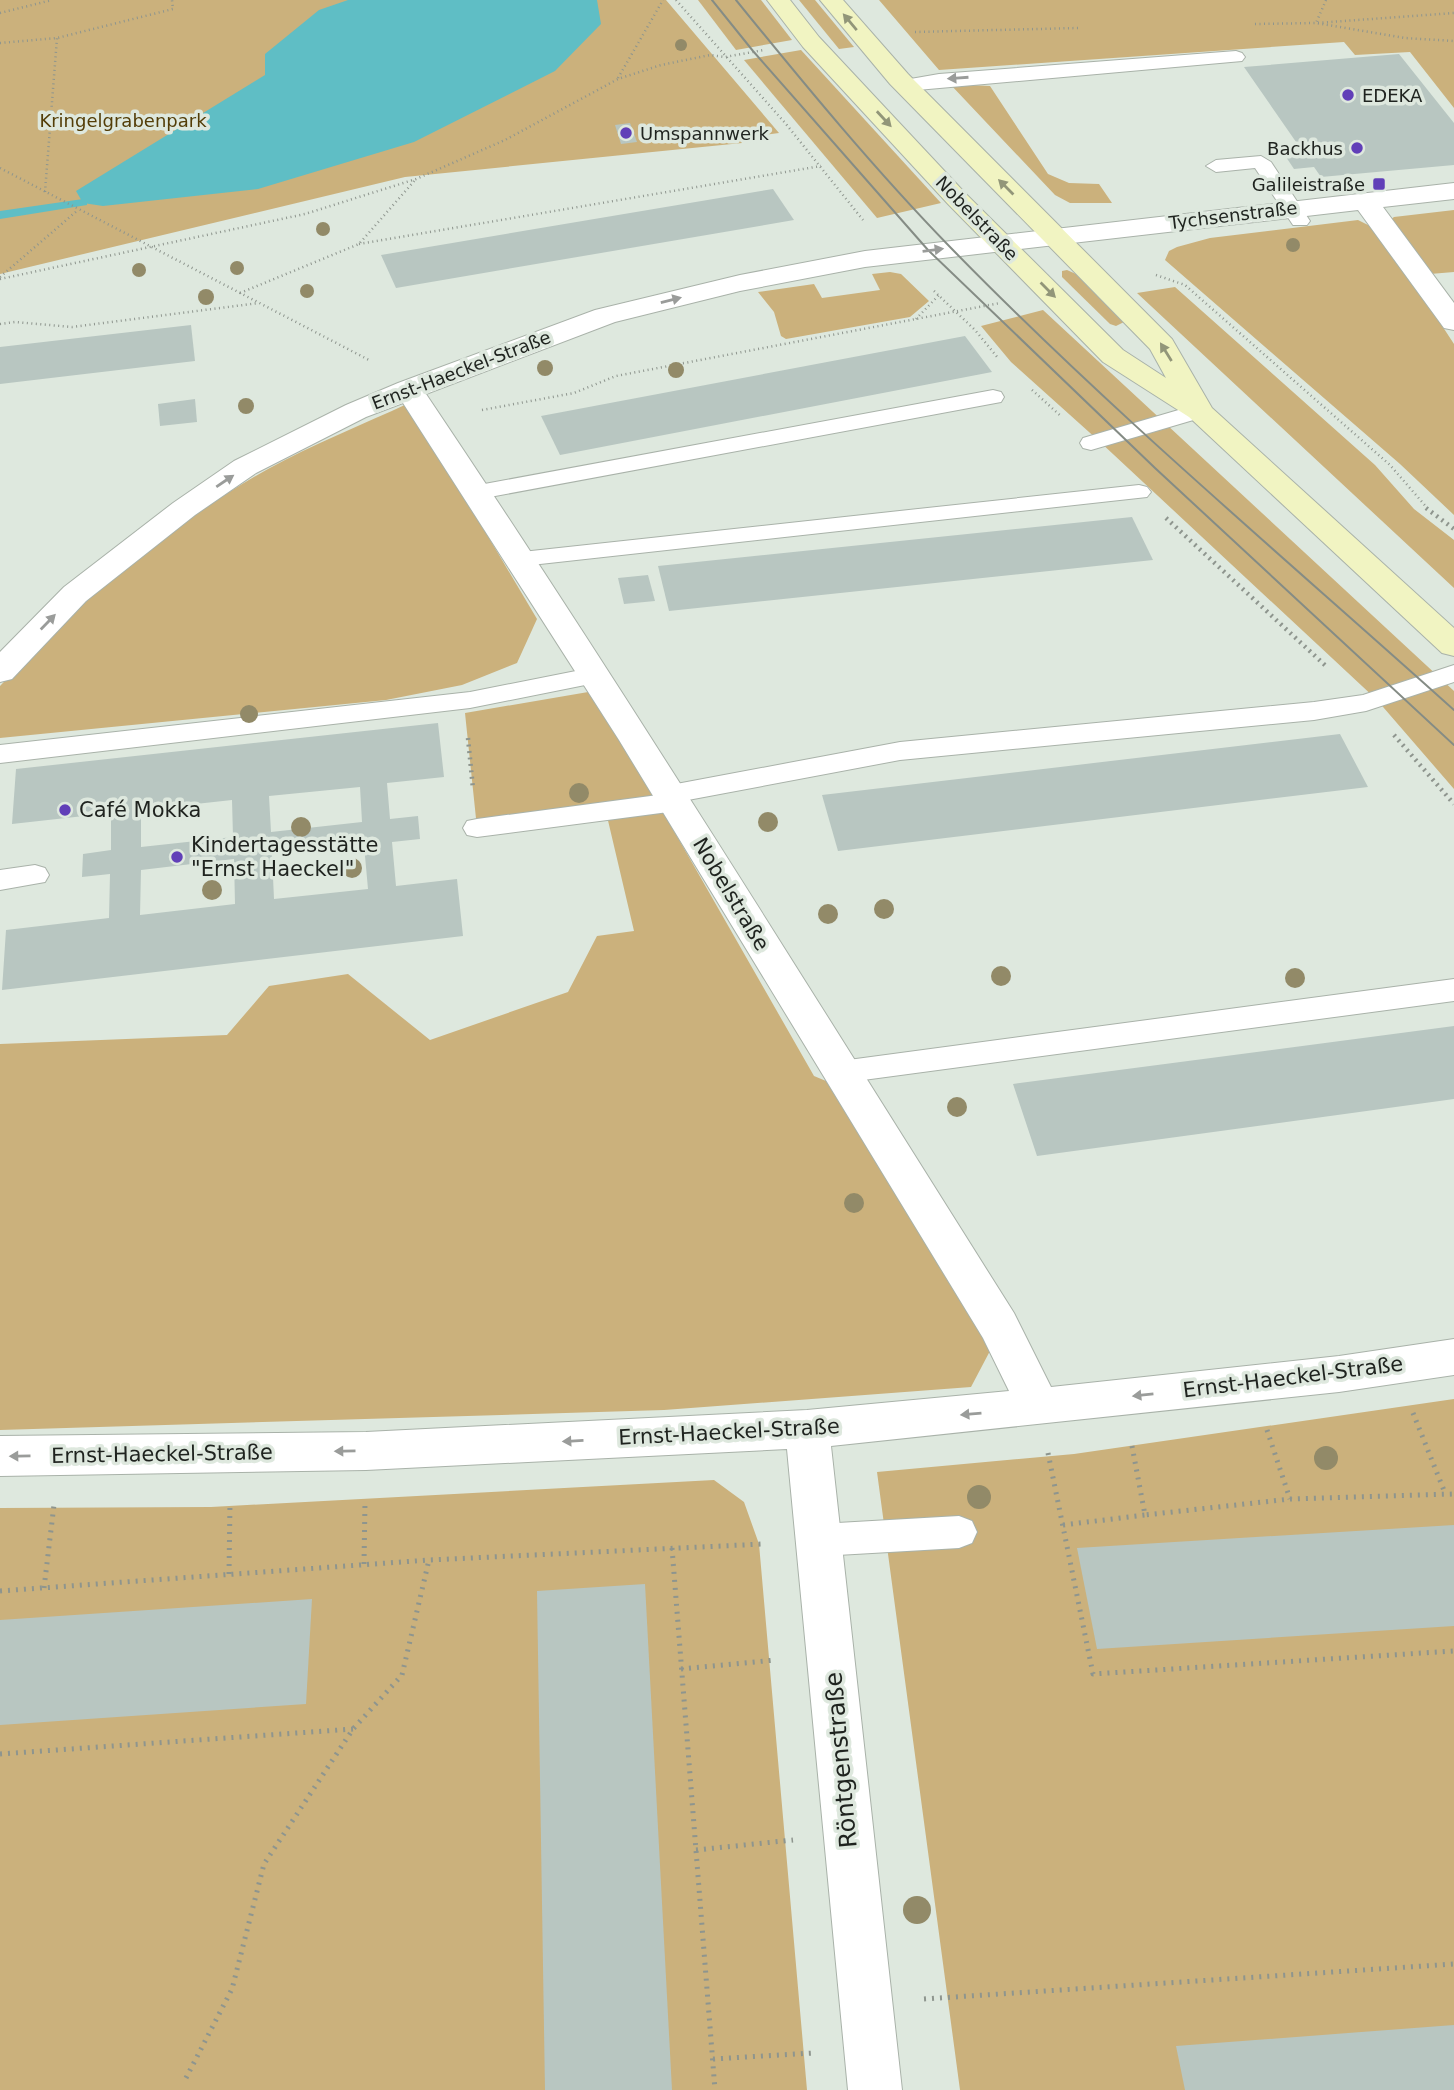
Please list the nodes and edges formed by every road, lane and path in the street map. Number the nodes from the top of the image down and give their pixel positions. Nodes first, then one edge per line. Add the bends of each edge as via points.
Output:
1 (52, 0) edge
2 (172, 0) edge
3 (663, 0) edge
4 (676, 0) edge
5 (778, 0) edge
6 (831, 0) edge
7 (1326, 0) edge
8 (0, 13) edge
9 (57, 37) junction
10 (1454, 41) edge
11 (0, 43) edge
12 (725, 57) junction
13 (1236, 57) dead end
14 (1144, 65) junction
15 (618, 79) junction
16 (1203, 80) dead end
17 (906, 85) junction
18 (821, 166) junction
19 (1216, 166) dead end
20 (0, 168) edge
21 (416, 179) junction
22 (1454, 191) edge
23 (45, 192) junction
24 (1365, 201) junction
25 (78, 210) junction
26 (1296, 215) junction
27 (866, 223) dead end
28 (1055, 236) junction
29 (1000, 242) junction
30 (359, 244) junction
31 (150, 246) junction
32 (1150, 269) dead end
33 (0, 278) edge
34 (239, 293) junction
35 (939, 295) dead end
36 (260, 303) junction
37 (915, 319) junction
38 (1454, 322) edge
39 (0, 324) edge
40 (1003, 364) dead end
41 (1023, 382) dead end
42 (408, 389) junction
43 (993, 397) dead end
44 (1199, 411) junction
45 (429, 420) junction
46 (1091, 443) joint
47 (479, 492) junction
48 (1139, 492) joint
49 (1454, 529) edge
50 (522, 559) junction
51 (1454, 646) edge
52 (0, 671) edge
53 (1454, 673) edge
54 (596, 675) junction
55 (470, 699) junction
56 (1366, 703) junction
57 (0, 754) edge
58 (673, 798) junction
59 (1454, 804) edge
60 (477, 828) joint
61 (35, 876) dead end
62 (0, 880) edge
63 (1454, 990) edge
64 (841, 1072) junction
65 (1454, 1357) edge
66 (1393, 1366) junction
67 (1250, 1384) junction
68 (1121, 1398) junction
69 (1039, 1408) junction
70 (807, 1429) junction
71 (366, 1451) junction
72 (230, 1453) junction
73 (0, 1456) edge
74 (60, 1456) junction
75 (1446, 1493) junction
76 (1454, 1494) edge
77 (1290, 1499) junction
78 (1145, 1515) junction
79 (1063, 1525) junction
80 (959, 1532) dead end
81 (820, 1540) junction
82 (673, 1548) junction
83 (429, 1560) junction
84 (364, 1564) junction
85 (229, 1574) junction
86 (44, 1588) junction
87 (0, 1591) edge
88 (1454, 1651) edge
89 (831, 1654) junction
90 (681, 1669) junction
91 (353, 1729) junction
92 (0, 1754) edge
93 (848, 1835) junction
94 (696, 1850) junction
95 (1454, 1964) edge
96 (870, 2047) edge
97 (713, 2059) junction
98 (186, 2078) dead end
99 (715, 2090) edge

1 - 8 path
2 - 9 path via 173,9
3 - 15 path
4 - 12 path
5 -> 29 main road, Nobelstraße via 811,42
17 -> 6 main road, Nobelstraße
7 - 10 path via 1316,23
9 - 11 path
9 - 23 path
12 - 15 path via 710,55
12 - 18 path
13 - 14 lane
14 - 16 lane
14 -> 17 lane via 1107,72 939,79
15 - 21 path via 505,140
28 -> 17 main road, Nobelstraße
18 - 27 path
18 - 30 path
19 - 26 lane via 1261,162
20 - 23 path
21 - 30 path
21 - 31 path via 305,214
22 - 24 street, Tychsenstraße
23 - 25 path
24 - 26 street, Tychsenstraße
24 - 38 street
25 - 31 path
25 - 33 path
26 - 28 street, Tychsenstraße
28 - 29 street, Tychsenstraße
44 -> 28 main road, Nobelstraße via 1162,345
42 -> 29 street, Ernst-Haeckel-Straße via 605,316 824,265
29 -> 44 main road, Nobelstraße via 1113,356
30 - 34 path
31 - 33 path
31 - 34 path
32 - 49 path via 1185,285 1390,465 1425,507
34 - 36 path
35 - 37 path
36 - 39 path via 72,327
36 - 42 path via 394,372
37 - 40 path via 957,312
37 - 45 path via 616,376 574,393
41 - 46 path
42 - 45 street, Nobelstraße
52 -> 42 street, Ernst-Haeckel-Straße via 75,594 194,502 245,467
43 - 47 lane
44 - 46 lane
44 - 51 main road, Nobelstraße
45 - 47 street, Nobelstraße
47 - 50 street, Nobelstraße
48 - 50 lane
48 - 56 path
50 - 54 street, Nobelstraße
53 - 56 lane
54 - 55 lane
54 - 58 street, Nobelstraße
55 - 57 lane
55 - 60 path via 465,713
56 - 58 lane via 1314,712 900,751
56 - 59 path
58 - 60 lane
58 - 64 street, Nobelstraße
61 - 62 lane
63 - 64 lane
64 - 69 street, Nobelstraße via 999,1326
65 - 66 street, Ernst-Haeckel-Straße
66 - 67 street, Ernst-Haeckel-Straße
66 - 75 path
67 -> 68 street, Ernst-Haeckel-Straße
67 - 77 path
68 - 69 street, Ernst-Haeckel-Straße
68 - 78 path
69 -> 70 street, Ernst-Haeckel-Straße
69 - 79 path
70 -> 71 street, Ernst-Haeckel-Straße
70 - 81 street, Röntgenstraße
71 -> 72 street, Ernst-Haeckel-Straße
71 - 84 path
72 - 74 street, Ernst-Haeckel-Straße
72 - 85 path
74 -> 73 street, Ernst-Haeckel-Straße
74 - 86 path
75 - 76 path
75 - 77 path
77 - 78 path
78 - 79 path
79 - 88 path via 1093,1674
80 - 81 lane
81 - 82 path
81 - 89 street, Röntgenstraße
82 - 83 path
82 - 90 path
83 - 84 path
83 - 91 path via 402,1675
84 - 85 path
85 - 86 path
86 - 87 path
89 - 90 path
89 - 93 street, Röntgenstraße
90 - 94 path
91 - 92 path
91 - 98 path via 264,1864 232,1989
93 - 94 path
93 - 96 street, Röntgenstraße
94 - 97 path
95 - 96 path
96 - 97 path
97 - 99 path

